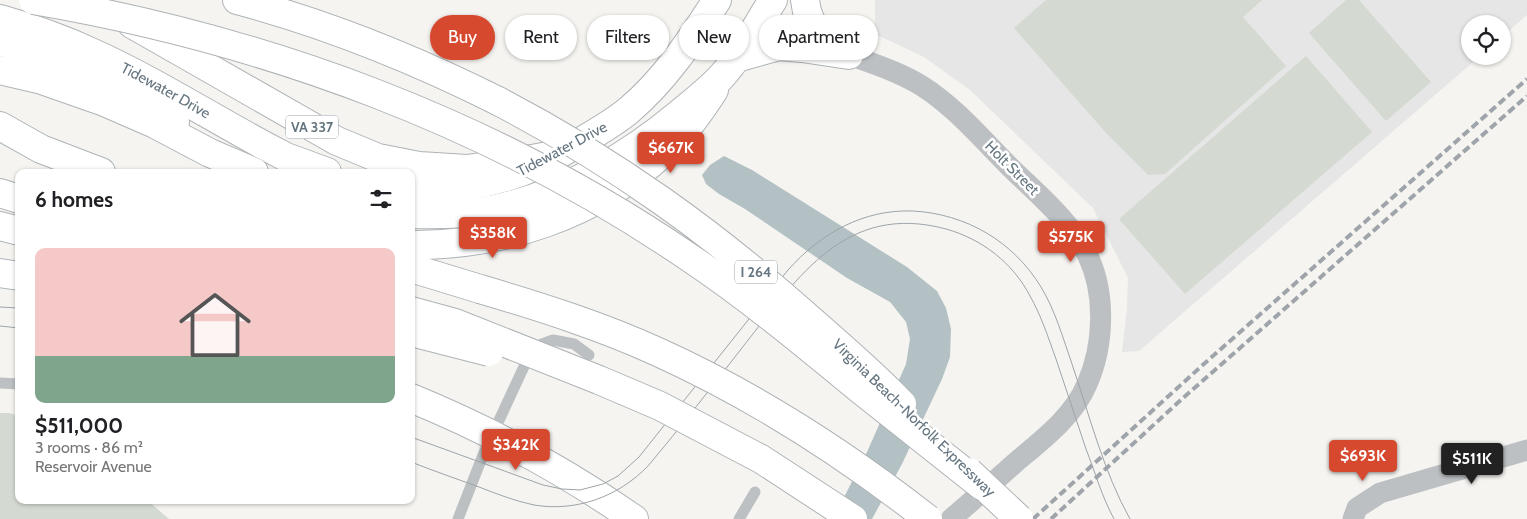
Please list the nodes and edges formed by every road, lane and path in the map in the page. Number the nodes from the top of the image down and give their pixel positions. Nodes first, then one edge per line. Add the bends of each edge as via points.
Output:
1 (32, 0) edge
2 (90, 0) edge
3 (237, 0) edge
4 (272, 0) edge
5 (717, 0) edge
6 (773, 0) edge
7 (805, 0) edge
8 (809, 15) edge
9 (0, 19) edge
10 (340, 32) junction
11 (0, 41) edge
12 (759, 54) edge
13 (863, 60) edge
14 (731, 65) junction
15 (0, 70) edge
16 (0, 126) edge
17 (218, 141) junction
18 (559, 154) junction
19 (93, 169) edge
20 (251, 169) edge
21 (254, 169) edge
22 (319, 169) edge
23 (415, 188) edge
24 (0, 194) edge
25 (15, 198) edge
26 (415, 214) edge
27 (0, 226) edge
28 (15, 230) edge
29 (415, 244) edge
30 (415, 269) edge
31 (0, 273) edge
32 (15, 275) edge
33 (415, 312) edge
34 (415, 333) edge
35 (594, 368) junction
36 (0, 383) edge
37 (15, 384) edge
38 (415, 400) edge
39 (492, 435) junction
40 (1527, 450) edge
41 (982, 486) junction
42 (755, 492) dead end
43 (458, 519) edge
44 (634, 519) edge
45 (739, 519) edge
46 (852, 519) edge
47 (928, 519) edge
48 (951, 519) edge
49 (1019, 519) edge
50 (1353, 519) edge

1 - 41 main road, bridge via 159,25 265,54 392,99 515,155 604,204 715,275
2 - 18 main road, VA 337 via 337,141 378,158 419,166 466,169
3 - 10 main road, Virginia Beach-Norfolk Expressway / I 264
4 - 10 main road
5 - 18 main road, Tidewater Drive / VA 337 via 679,56 646,94 627,112
6 - 14 main road, Tidewater Drive
7 - 8 main road
9 - 17 main road, Tidewater Drive via 92,52 142,78
10 - 41 main road, Virginia Beach-Norfolk Expressway / I 264, bridge via 498,101 573,142 672,206 734,253 874,376
11 - 17 main road, Tidewater Drive via 99,80
12 - 14 main road
13 - 48 street, Holt Street via 922,86 958,116 1074,232 1088,257 1097,287 1100,324 1097,354 1087,386 1075,406
14 - 26 main road, Tidewater Drive via 647,139 614,161 574,181 494,209
14 - 29 main road via 700,111 665,152 630,180 592,203 505,235 465,242
15 - 17 main road via 42,80 155,124
16 - 19 main road via 41,149
17 - 20 main road
17 - 21 main road, Tidewater Drive
17 - 22 main road, Tidewater Drive via 286,156
18 - 23 main road, Tidewater Drive via 496,180 450,187
24 - 25 main road
27 - 28 main road
30 - 47 main road, bridge via 590,324 658,352 725,385 814,437
31 - 32 main road
33 - 35 main road, bridge
34 - 35 main road, bridge
35 - 39 lane via 574,344 553,340 542,344 528,360
35 - 46 main road, bridge via 761,459
36 - 37 lane
38 - 39 main road
39 - 43 lane
39 - 44 main road via 565,474
40 - 50 street via 1380,494 1357,508
41 - 49 main road, Virginia Beach-Norfolk Expressway / I 264, bridge
42 - 45 lane

